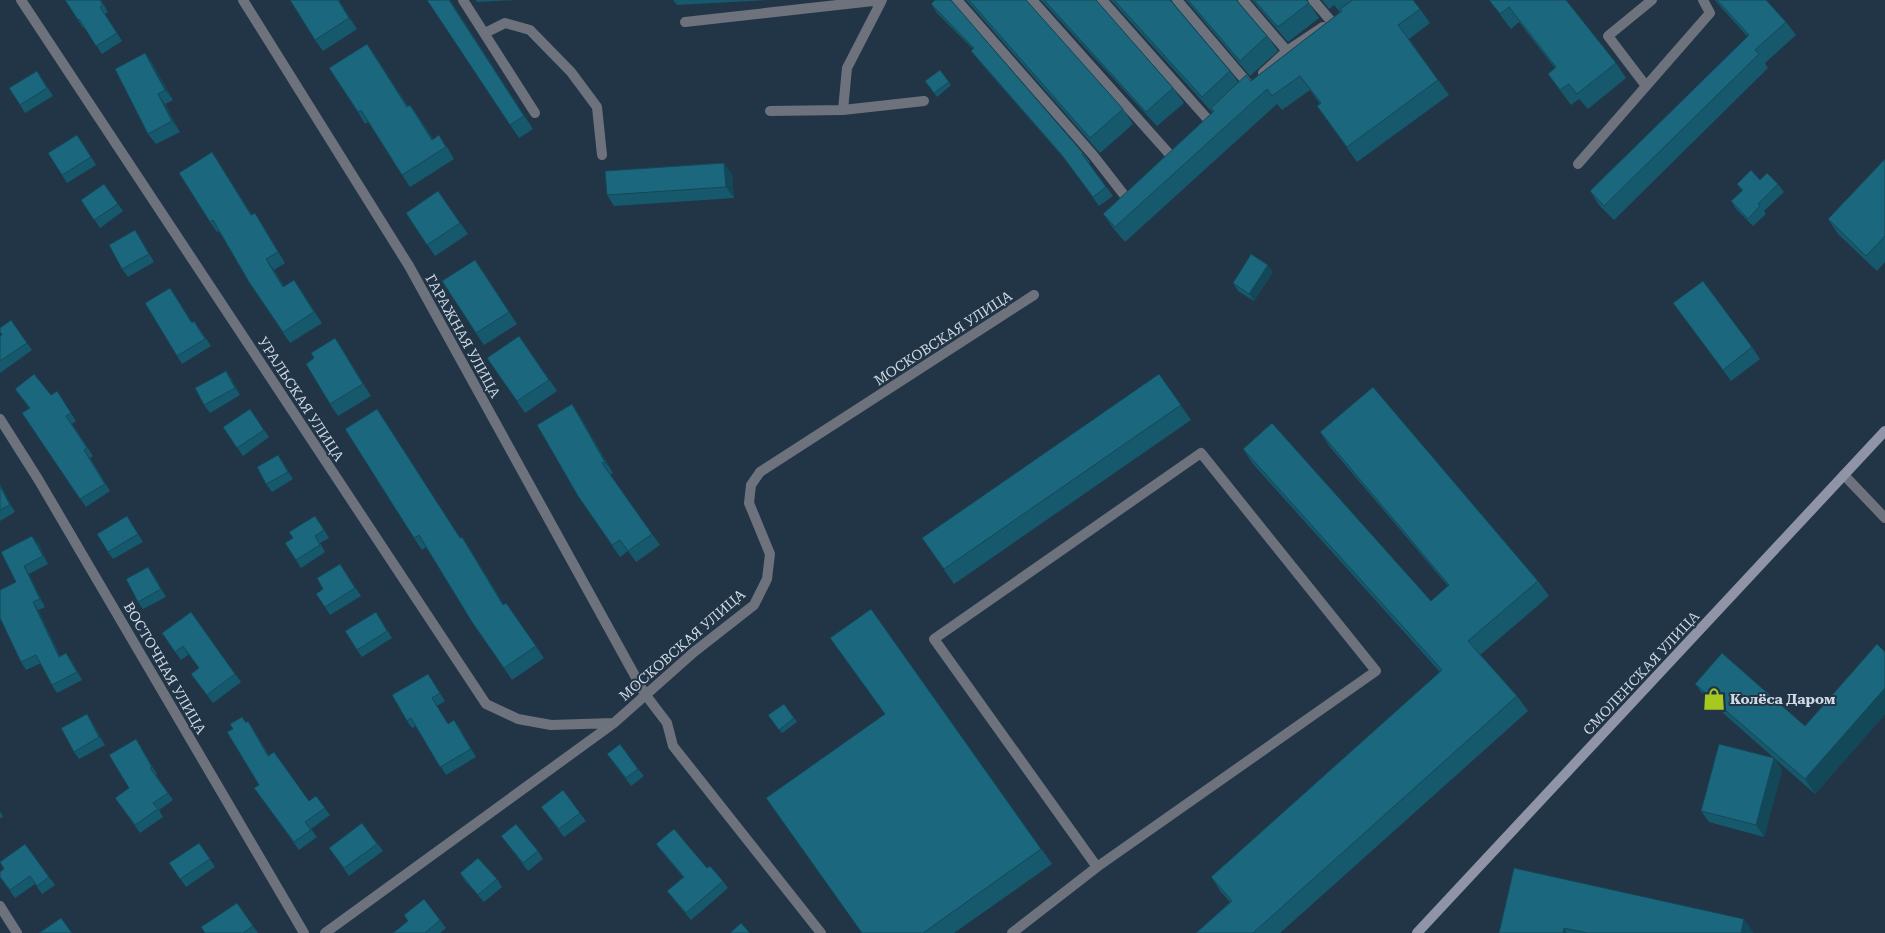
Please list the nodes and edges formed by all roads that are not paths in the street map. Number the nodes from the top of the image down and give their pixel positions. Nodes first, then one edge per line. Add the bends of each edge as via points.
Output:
1 (21, 0) edge
2 (243, 0) edge
3 (464, 0) edge
4 (957, 0) edge
5 (1032, 0) edge
6 (1102, 0) edge
7 (1177, 0) edge
8 (1243, 0) edge
9 (1313, 0) edge
10 (1652, 0) edge
11 (1702, 0) edge
12 (882, 1) edge
13 (1331, 21) junction
14 (1343, 21) edge
15 (685, 22) dead end
16 (486, 32) junction
17 (1288, 50) junction
18 (1646, 86) junction
19 (924, 101) dead end
20 (843, 110) junction
21 (770, 111) dead end
22 (535, 113) dead end
23 (1211, 123) edge
24 (602, 155) dead end
25 (1172, 157) edge
26 (1578, 164) dead end
27 (1128, 200) edge
28 (1034, 295) dead end
29 (0, 419) edge
30 (1885, 431) edge
31 (1844, 475) junction
32 (1885, 518) edge
33 (645, 694) junction
34 (614, 723) junction
35 (1097, 867) junction
36 (0, 906) edge
37 (17, 933) edge
38 (304, 933) edge
39 (325, 933) edge
40 (820, 933) edge
41 (1012, 933) edge
42 (1417, 933) edge

1 - 34 street, УРАЛЬСКАЯ УЛИЦА via 486,704 518,719 551,725
2 - 33 street, ГАРАЖНАЯ УЛИЦА via 409,266
3 - 16 street
4 - 27 street
5 - 25 street
6 - 23 street
7 - 17 street via 1246,89
8 - 17 street
9 - 13 street
10 - 18 street via 1608,36
11 - 18 street via 1710,13
12 - 15 street
12 - 20 street via 847,68
13 - 14 street
13 - 17 street
16 - 22 street
16 - 24 street via 505,24 530,30 572,72 597,107
18 - 26 street
19 - 20 street
20 - 21 street
28 - 33 street, МОСКОВСКАЯ УЛИЦА via 760,472 751,485 749,503 770,554 767,579 754,605
29 - 38 street, ВОСТОЧНАЯ УЛИЦА
30 - 31 main road, СМОЛЕНСКАЯ УЛИЦА
31 - 32 street
31 - 42 main road, СМОЛЕНСКАЯ УЛИЦА
33 - 34 street, МОСКОВСКАЯ УЛИЦА
33 - 40 street, ГАРАЖНАЯ УЛИЦА via 667,722 673,746
34 - 39 street, МОСКОВСКАЯ УЛИЦА
35 - 35 street via 934,639 1201,453 1376,671
35 - 41 street
36 - 37 street

